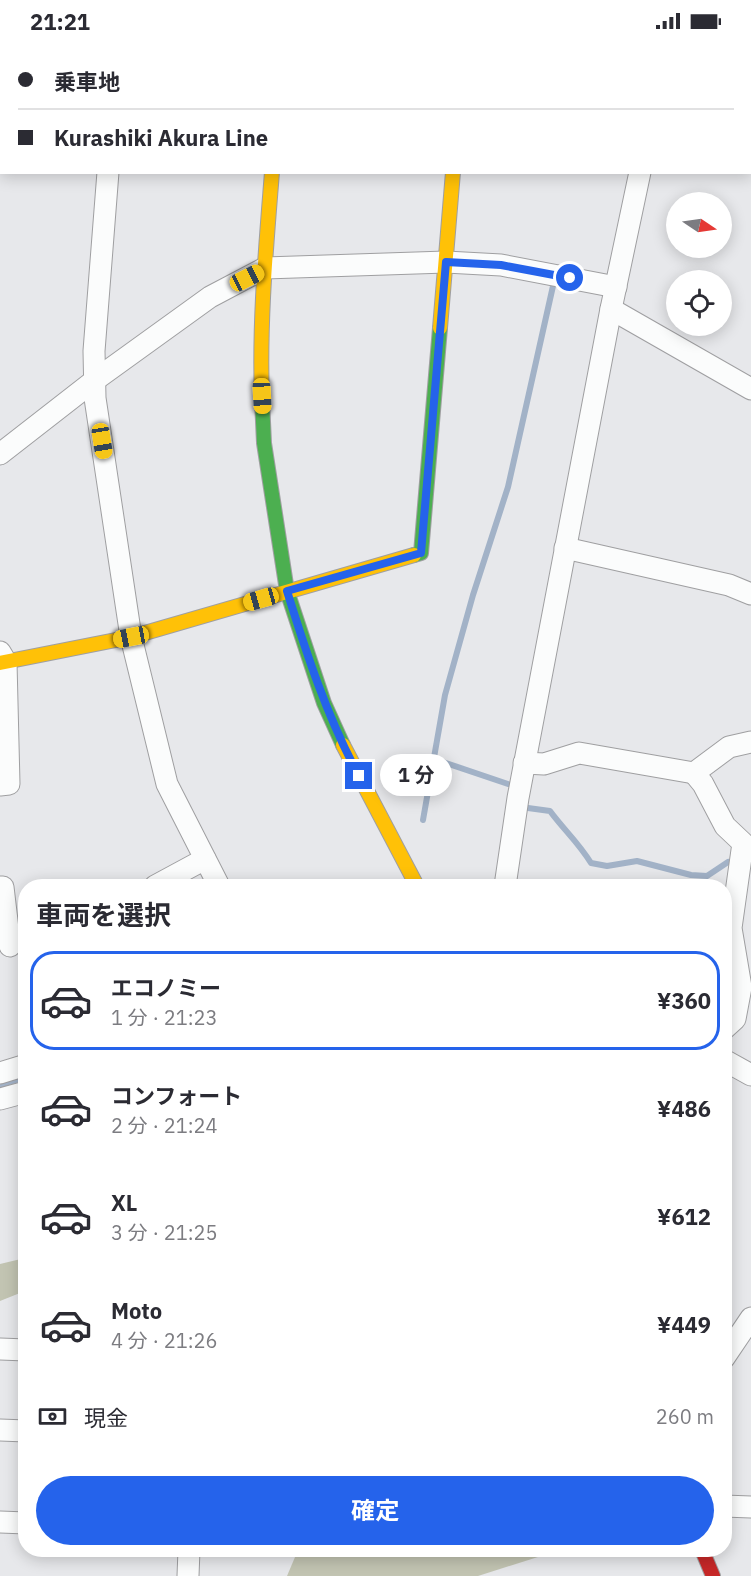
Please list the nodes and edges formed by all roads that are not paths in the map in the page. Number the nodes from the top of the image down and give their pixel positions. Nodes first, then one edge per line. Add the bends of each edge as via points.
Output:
1 (108, 174) edge
2 (272, 174) edge
3 (453, 174) edge
4 (640, 174) edge
5 (446, 262) junction
6 (265, 268) junction
7 (616, 287) junction
8 (611, 309) junction
9 (95, 380) junction
10 (751, 389) edge
11 (0, 454) edge
12 (565, 548) junction
13 (287, 591) junction
14 (751, 594) edge
15 (131, 637) junction
16 (2, 659) edge
17 (751, 742) edge
18 (524, 763) junction
19 (694, 772) junction
20 (0, 785) edge
21 (205, 859) junction
22 (168, 879) edge
23 (215, 879) edge
24 (410, 879) edge
25 (506, 879) edge
26 (0, 887) edge
27 (741, 928) edge
28 (12, 945) edge
29 (737, 1023) edge
30 (732, 1064) edge
31 (18, 1067) edge
32 (0, 1073) edge
33 (751, 1075) edge
34 (18, 1094) edge
35 (0, 1099) edge
36 (751, 1318) edge
37 (732, 1346) edge
38 (0, 1349) edge
39 (18, 1350) edge
40 (0, 1431) edge
41 (18, 1431) edge
42 (732, 1506) edge
43 (751, 1507) edge
44 (0, 1522) edge
45 (18, 1523) edge
46 (189, 1557) edge
47 (705, 1557) edge
48 (188, 1576) edge
49 (713, 1576) edge

1 - 9 street
2 - 6 street
3 - 5 street
4 - 7 street
5 - 6 street
5 - 7 street via 501,265
5 - 13 street via 421,553
6 - 9 street via 210,297
6 - 13 street via 261,372 264,443
7 - 8 street
8 - 10 street
8 - 12 street
9 - 11 street
9 - 15 street
12 - 14 street via 729,585
12 - 18 street
13 - 15 street
13 - 24 street via 324,703
15 - 16 street
15 - 21 street via 167,784
16 - 20 street via 9,784
17 - 19 street via 729,747
18 - 19 street via 544,764 579,753
18 - 25 street
19 - 27 street via 725,826 743,843
21 - 22 street
21 - 23 street
26 - 28 street
27 - 29 street
30 - 33 street
31 - 32 street
34 - 35 street
36 - 37 street
38 - 39 street
40 - 41 street
42 - 43 street
44 - 45 street
46 - 48 street
47 - 49 street

